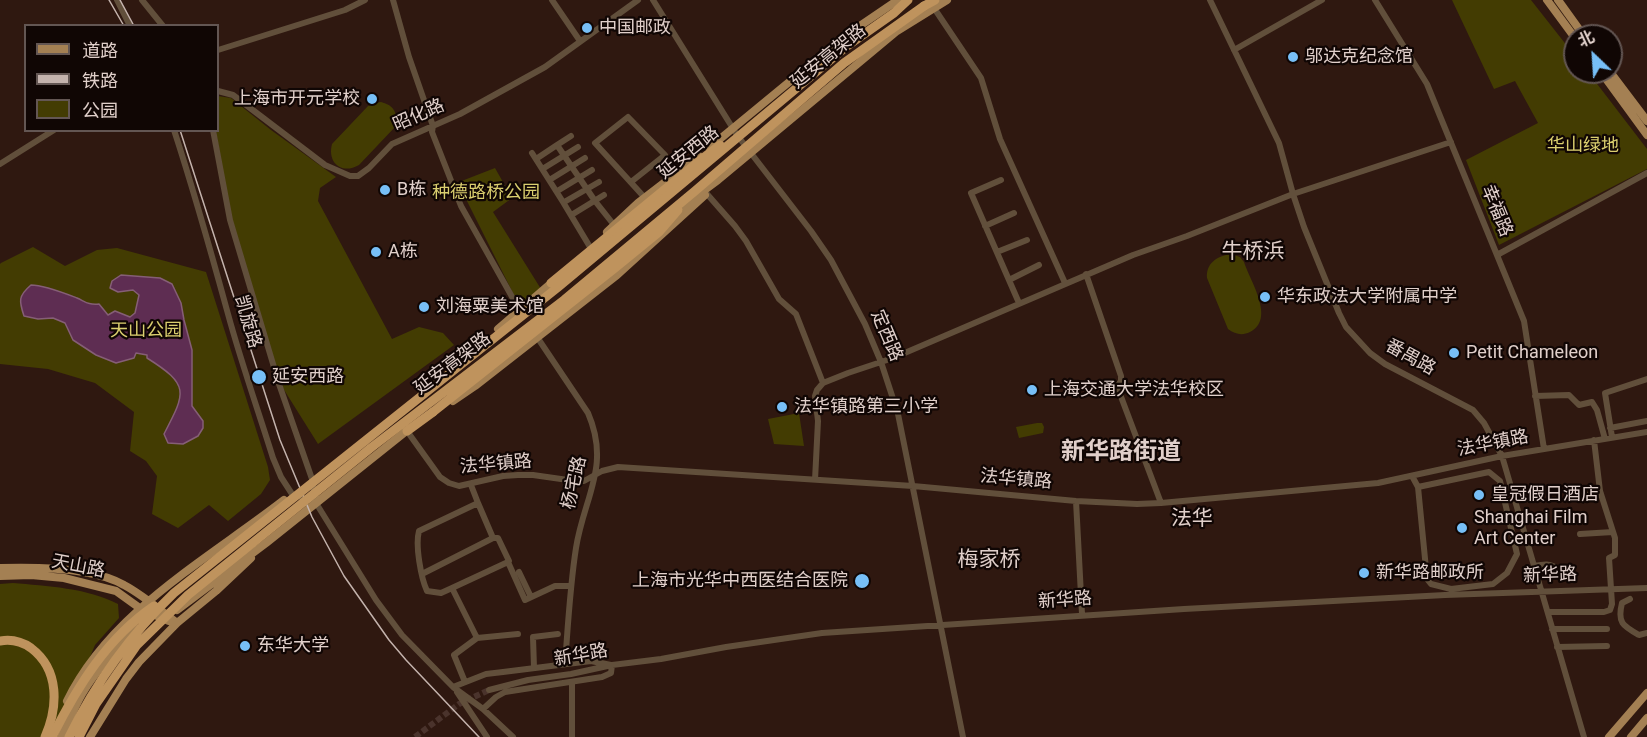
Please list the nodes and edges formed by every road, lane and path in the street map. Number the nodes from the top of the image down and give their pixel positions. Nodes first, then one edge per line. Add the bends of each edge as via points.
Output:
1 (117, 0) edge
2 (142, 0) edge
3 (365, 0) edge
4 (393, 0) edge
5 (552, 0) edge
6 (638, 0) edge
7 (653, 0) edge
8 (898, 0) edge
9 (911, 0) edge
10 (947, 0) edge
11 (1210, 0) edge
12 (1322, 0) edge
13 (1375, 0) edge
14 (1547, 0) edge
15 (1558, 0) edge
16 (934, 4) edge
17 (129, 24) edge
18 (161, 24) edge
19 (1565, 24) edge
20 (1575, 24) edge
21 (580, 41) junction
22 (219, 50) edge
23 (1234, 50) junction
24 (835, 58) junction
25 (807, 67) junction
26 (1610, 84) edge
27 (1619, 84) edge
28 (219, 91) edge
29 (776, 107) junction
30 (1647, 121) edge
31 (433, 126) junction
32 (51, 132) edge
33 (175, 132) edge
34 (213, 132) edge
35 (735, 132) junction
36 (1647, 135) edge
37 (572, 136) dead end
38 (1451, 142) junction
39 (557, 145) junction
40 (578, 147) dead end
41 (751, 153) junction
42 (564, 156) junction
43 (585, 158) dead end
44 (0, 164) edge
45 (571, 166) junction
46 (544, 168) dead end
47 (592, 170) dead end
48 (1647, 172) edge
49 (579, 178) junction
50 (551, 179) dead end
51 (718, 180) junction
52 (1001, 180) dead end
53 (599, 182) dead end
54 (631, 182) junction
55 (587, 189) junction
56 (560, 190) dead end
57 (695, 191) junction
58 (707, 194) junction
59 (1293, 194) junction
60 (604, 195) dead end
61 (645, 198) junction
62 (595, 200) junction
63 (566, 201) dead end
64 (1014, 213) dead end
65 (573, 214) dead end
66 (617, 225) junction
67 (985, 225) junction
68 (1027, 240) dead end
69 (590, 248) junction
70 (997, 252) junction
71 (1497, 255) junction
72 (1039, 265) dead end
73 (1086, 274) junction
74 (1009, 280) junction
75 (551, 283) junction
76 (1065, 283) junction
77 (1019, 303) junction
78 (520, 311) junction
79 (530, 326) junction
80 (538, 338) junction
81 (882, 362) junction
82 (1647, 379) edge
83 (824, 383) junction
84 (1535, 396) junction
85 (1643, 422) edge
86 (1610, 428) junction
87 (407, 431) junction
88 (1644, 432) edge
89 (370, 435) junction
90 (1608, 438) junction
91 (1594, 440) junction
92 (1544, 448) junction
93 (382, 451) junction
94 (1502, 456) junction
95 (1470, 463) junction
96 (596, 474) junction
97 (1412, 476) junction
98 (1473, 476) junction
99 (312, 479) junction
100 (815, 480) junction
101 (471, 485) junction
102 (913, 486) junction
103 (1418, 487) junction
104 (1511, 488) junction
105 (1502, 490) junction
106 (292, 494) junction
107 (1601, 494) junction
108 (1570, 496) dead end
109 (1077, 501) junction
110 (316, 503) junction
111 (478, 503) junction
112 (1161, 503) junction
113 (265, 515) junction
114 (1520, 518) junction
115 (1510, 520) junction
116 (1613, 532) junction
117 (1580, 534) dead end
118 (494, 538) junction
119 (266, 543) junction
120 (1530, 553) junction
121 (1516, 555) junction
122 (508, 562) junction
123 (1534, 566) junction
124 (0, 568) edge
125 (1558, 569) dead end
126 (519, 572) dead end
127 (422, 574) junction
128 (0, 576) edge
129 (571, 586) junction
130 (452, 588) junction
131 (1630, 588) junction
132 (1647, 588) edge
133 (1610, 589) junction
134 (1542, 591) junction
135 (1452, 592) junction
136 (174, 593) junction
137 (531, 597) junction
138 (149, 602) junction
139 (141, 609) junction
140 (154, 611) junction
141 (1548, 612) junction
142 (1082, 614) junction
143 (167, 618) junction
144 (177, 623) junction
145 (941, 624) junction
146 (1607, 628) dead end
147 (1552, 629) junction
148 (1647, 633) edge
149 (518, 634) dead end
150 (558, 634) dead end
151 (477, 638) junction
152 (0, 641) edge
153 (1607, 645) dead end
154 (1557, 647) junction
155 (565, 664) junction
156 (612, 665) junction
157 (534, 668) junction
158 (465, 682) junction
159 (572, 683) junction
160 (453, 687) junction
161 (489, 690) tunnel mouth
162 (1647, 693) edge
163 (82, 695) junction
164 (63, 709) junction
165 (483, 709) junction
166 (104, 715) junction
167 (1647, 718) edge
168 (81, 732) edge
169 (49, 737) edge
170 (61, 737) edge
171 (69, 737) edge
172 (90, 737) edge
173 (487, 737) edge
174 (513, 737) edge
175 (572, 737) edge
176 (963, 737) edge
177 (1584, 737) edge
178 (1609, 737) edge
179 (1631, 737) edge

1 - 17 street
2 - 18 street
3 - 22 street via 345,10
4 - 31 street
5 - 21 street
6 - 21 street, 昭化路
7 - 35 street, 定西路
8 - 25 main road
9 - 24 main road, 延安西路
9 - 29 highway, 延安高架路, bridge via 847,46
10 - 16 main road, 延安西路
11 - 23 street, 番禺路
12 - 23 street
13 - 38 street, 幸福路 via 1427,84
14 - 19 main road
15 - 20 main road
16 - 41 main road, 延安西路
16 - 57 highway, 延安高架路, bridge via 844,63
16 - 76 street via 981,78 1000,139
21 - 31 street, 昭化路 via 545,67
23 - 59 street, 番禺路 via 1279,143
24 - 25 main road
24 - 35 main road, 延安西路
25 - 35 main road
26 - 36 main road
27 - 30 main road
28 - 31 street, 昭化路 via 233,95 325,165 350,176 358,176 369,168 392,144
29 - 66 highway, bridge via 742,128
29 - 136 highway, 延安高架路, bridge via 557,288
31 - 78 street via 461,206
32 - 44 street
33 - 106 street, 凯旋路 via 273,458
34 - 99 street, 凯旋路 via 230,220
35 - 41 street, 定西路
35 - 61 main road
35 - 75 main road, 延安西路
37 - 39 street
38 - 59 street
38 - 71 street, 幸福路
39 - 42 street
39 - 69 street via 535,155
40 - 42 street
41 - 51 main road, 延安西路
41 - 81 street, 定西路 via 831,260
42 - 45 street
42 - 46 street
43 - 45 street
45 - 49 street
45 - 50 street
47 - 49 street
48 - 71 street
49 - 55 street
49 - 56 street
51 - 58 main road, 延安西路
51 - 79 main road, 延安西路
52 - 67 street via 971,194
53 - 55 street
54 - 54 street via 595,143 630,116 665,155
54 - 61 street
55 - 62 street
55 - 63 street
57 - 87 highway, bridge via 659,232
57 - 168 highway, 延安高架路, bridge via 564,300 188,595 137,645
58 - 80 main road, 延安西路 via 617,275
58 - 83 street via 741,234 779,298 796,314
59 - 73 street
59 - 94 street, 番禺路 via 1347,327 1385,364 1473,410
60 - 62 street
61 - 66 main road
62 - 65 street
62 - 66 street
64 - 67 street
66 - 69 main road
66 - 75 highway
67 - 70 street
68 - 70 street
69 - 75 main road
70 - 74 street
71 - 84 street, 幸福路 via 1524,321
72 - 74 street
73 - 76 street
73 - 112 street via 1121,376 1117,386
74 - 77 street
75 - 78 main road, 延安西路
76 - 77 street
77 - 81 street
78 - 89 main road, 延安西路
79 - 80 street, 杨宅路
79 - 87 main road, 延安西路
80 - 87 main road, 延安西路
80 - 96 street, 杨宅路 via 593,424 598,445
81 - 83 street
81 - 102 street, 定西路
82 - 86 street via 1605,393
83 - 100 street via 815,396
84 - 90 street via 1569,395 1580,405 1592,402
84 - 92 street, 幸福路
85 - 86 street
85 - 88 street
86 - 90 street
87 - 93 main road, 延安西路
87 - 101 street, 法华镇路 via 440,477 459,486
88 - 90 street, 法华镇路
89 - 93 main road
89 - 99 main road, 延安西路
90 - 91 street, 法华镇路
91 - 92 street, 法华镇路
91 - 107 street
92 - 94 street, 法华镇路
93 - 110 main road, 延安西路
94 - 95 street, 法华镇路
94 - 104 street, 番禺路
95 - 97 street, 法华镇路
95 - 98 street
96 - 100 street, 法华镇路 via 618,467
96 - 101 street, 法华镇路 via 584,481 518,475
96 - 129 street, 杨宅路 via 580,528
97 - 103 street
97 - 112 street, 法华镇路 via 1340,488
98 - 103 street
98 - 105 street via 1489,472 1500,481
99 - 106 main road, 延安西路
99 - 110 street, 凯旋路
100 - 102 street, 法华镇路
101 - 111 street
102 - 109 street, 法华镇路
102 - 145 street, 定西路
103 - 135 street via 1427,579 1431,585
104 - 105 street
104 - 114 street, 番禺路
105 - 115 street
106 - 110 street
106 - 113 main road, 延安西路
107 - 108 street
107 - 116 street
109 - 112 street, 法华镇路
109 - 142 street
110 - 119 main road, 延安西路
110 - 160 street, 凯旋路 via 402,635
111 - 118 street
111 - 127 street via 419,531
113 - 138 main road, 延安西路
113 - 140 main road, 延安西路
114 - 115 street
114 - 120 street, 番禺路
115 - 121 street
116 - 117 street
116 - 133 street via 1616,555 1609,558
118 - 122 street via 498,538
118 - 127 street
119 - 143 main road, 延安西路
119 - 144 main road, 延安西路
120 - 121 street
120 - 123 street, 番禺路
121 - 135 street via 1507,573 1493,584
122 - 130 street
122 - 137 street via 525,600
123 - 125 street via 1553,565
123 - 134 street, 番禺路
124 - 138 main road via 38,567 95,574 122,583
126 - 137 street
127 - 130 street via 427,591 441,593
128 - 139 main road, 天山路 via 72,580 116,591
129 - 137 street via 555,586
129 - 155 street, 杨宅路
130 - 151 street
131 - 132 street, 新华路
131 - 133 street, 新华路
131 - 148 street via 1630,602 1622,603 1619,614 1625,628 1639,635
133 - 134 street, 新华路
133 - 141 street via 1610,610
134 - 135 street, 新华路
134 - 141 street, 番禺路
135 - 142 street, 新华路
136 - 169 highway, bridge via 139,616 107,648
136 - 171 highway, 延安高架路, bridge via 120,654
138 - 139 main road, 延安西路
138 - 140 main road
139 - 140 main road, 天山路
139 - 164 main road, 延安西路 via 98,651
140 - 143 main road, 天山路
140 - 163 main road, 延安西路 via 122,642
141 - 147 street, 番禺路
142 - 145 street, 新华路
143 - 144 main road, 天山路
143 - 168 main road, 延安西路 via 127,656
144 - 166 main road, 延安西路 via 139,662
145 - 156 street, 新华路 via 822,633
145 - 176 street, 定西路
146 - 147 street
147 - 154 street, 番禺路
149 - 151 street
150 - 157 street via 533,637
151 - 158 street via 454,655
152 - 169 highway via 26,644 47,665 55,694
153 - 154 street
154 - 177 street, 番禺路
155 - 156 street via 596,661
155 - 157 street
156 - 159 street via 608,675
156 - 161 street, 新华路
157 - 158 street via 486,674
158 - 160 street
159 - 165 street via 506,692
159 - 175 street
160 - 165 street, 凯旋路
160 - 173 street
162 - 178 main road
163 - 164 main road, 延安西路
163 - 170 main road, 延安西路
164 - 169 main road, 延安西路
165 - 174 street, 凯旋路
166 - 168 main road
166 - 172 main road, 延安西路
167 - 179 main road

